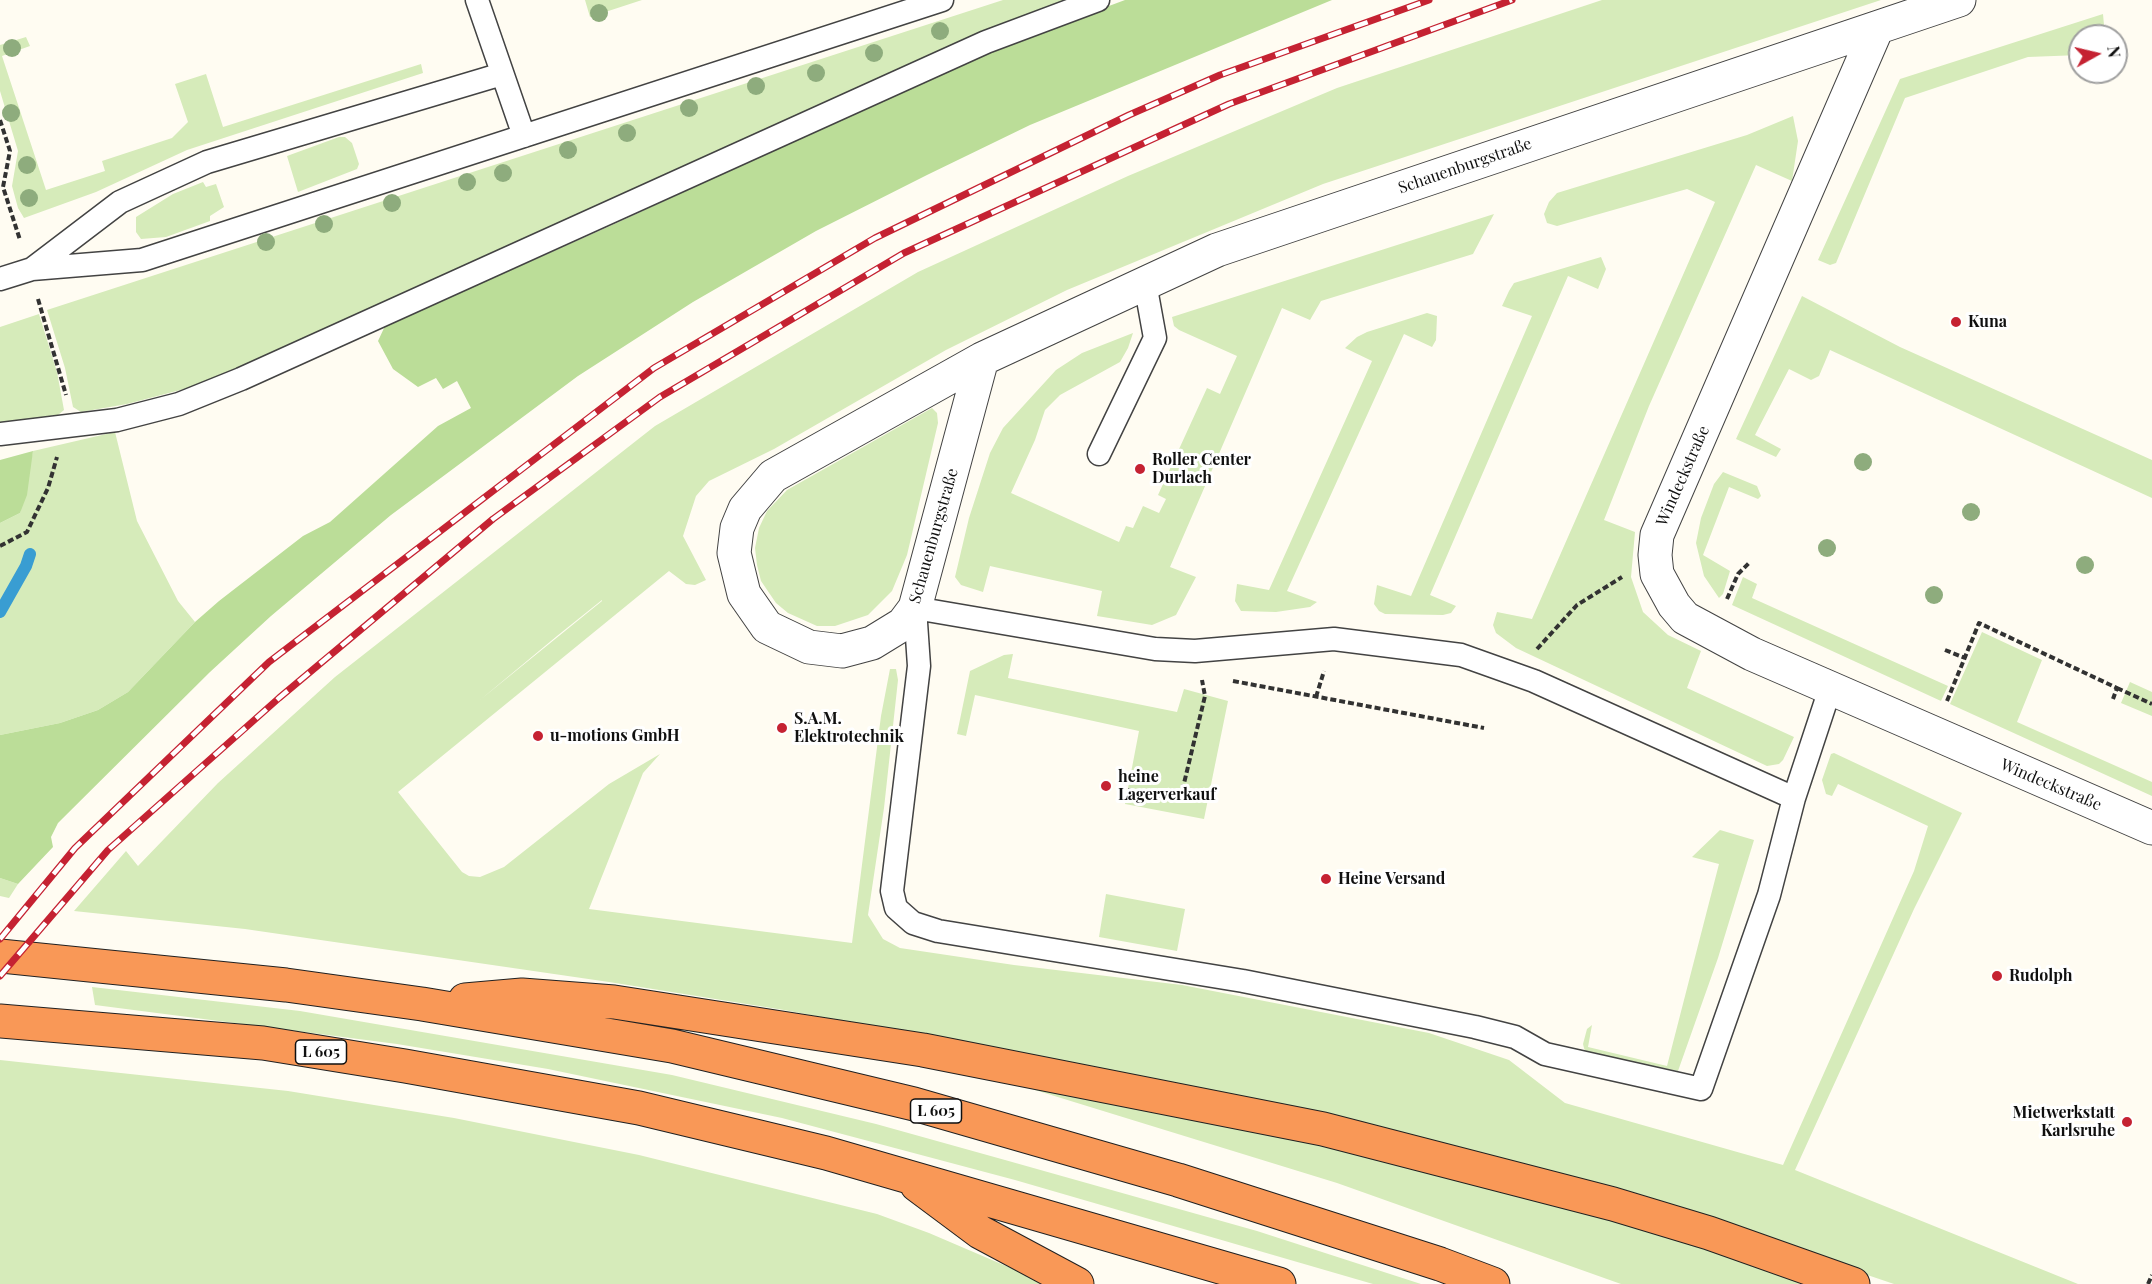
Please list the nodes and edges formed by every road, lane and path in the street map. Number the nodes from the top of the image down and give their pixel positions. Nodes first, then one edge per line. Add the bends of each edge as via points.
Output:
1 (477, 0) edge
2 (942, 0) edge
3 (1098, 0) edge
4 (1959, 0) edge
5 (1877, 28) junction
6 (502, 74) junction
7 (0, 120) edge
8 (524, 136) junction
9 (31, 270) junction
10 (2, 273) edge
11 (1145, 283) junction
12 (982, 359) junction
13 (68, 428) junction
14 (0, 434) edge
15 (1099, 454) dead end
16 (0, 546) edge
17 (1750, 562) dead end
18 (1657, 566) junction
19 (915, 608) junction
20 (1713, 633) junction
21 (1945, 650) dead end
22 (1195, 651) junction
23 (1965, 658) junction
24 (1324, 674) dead end
25 (1522, 677) junction
26 (1232, 681) dead end
27 (2117, 688) junction
28 (1830, 689) junction
29 (1316, 697) junction
30 (2113, 699) dead end
31 (2152, 704) edge
32 (1484, 728) dead end
33 (1934, 734) junction
34 (1128, 790) dead end
35 (1794, 798) junction
36 (2152, 828) edge
37 (0, 956) edge
38 (422, 1004) junction
39 (0, 1021) edge
40 (904, 1175) junction
41 (2152, 1275) edge
42 (1077, 1284) edge
43 (1279, 1284) edge
44 (1493, 1284) edge
45 (1853, 1284) edge
46 (2148, 1284) edge

1 - 6 lane
2 - 8 lane
3 - 13 lane via 986,42 242,379 179,404
4 - 5 street, Schauenburgstraße
5 - 11 street, Schauenburgstraße via 1217,250
5 - 18 street, Windeckstraße via 1661,526 1655,555
6 - 8 lane
6 - 9 lane via 207,162 120,202
7 - 9 path via 10,150 3,187
8 - 9 lane via 142,260
9 - 10 lane
9 - 13 path via 68,405
11 - 12 street, Schauenburgstraße
11 - 15 lane via 1155,338
12 - 19 street, Schauenburgstraße
12 - 19 street, Schauenburgstraße via 773,476 745,509 736,528 734,553 744,594 767,627 808,647 842,651 872,643 903,624
13 - 14 lane
13 - 16 path via 48,488 27,532
17 - 20 path via 1738,574
18 - 20 street, Windeckstraße via 1657,574 1674,605 1685,618
18 - 25 path via 1627,574 1577,604 1538,649
19 - 22 lane via 1155,649
19 - 35 lane via 919,666 892,891 897,908 913,923 938,931 1243,981 1475,1027 1515,1037 1545,1054 1701,1089 1769,895
20 - 28 street, Windeckstraße
21 - 23 path
22 - 25 lane via 1334,639 1461,655
22 - 34 path via 1205,696 1180,800
23 - 27 path via 1978,623
23 - 33 path
24 - 29 path
25 - 35 lane
26 - 29 path
27 - 30 path
27 - 31 path
28 - 33 street, Windeckstraße
28 - 35 lane
29 - 32 path
33 - 36 street, Windeckstraße
37 - 38 highway, L 605 via 286,985
38 - 44 highway, L 605 via 672,1046 914,1104 1178,1180
38 - 45 highway via 522,995 614,1002 923,1050 1323,1129 1469,1165 1709,1233
39 - 40 highway, L 605 via 263,1043 405,1065 639,1108
40 - 42 highway via 980,1232
40 - 43 highway, L 605
41 - 46 path

